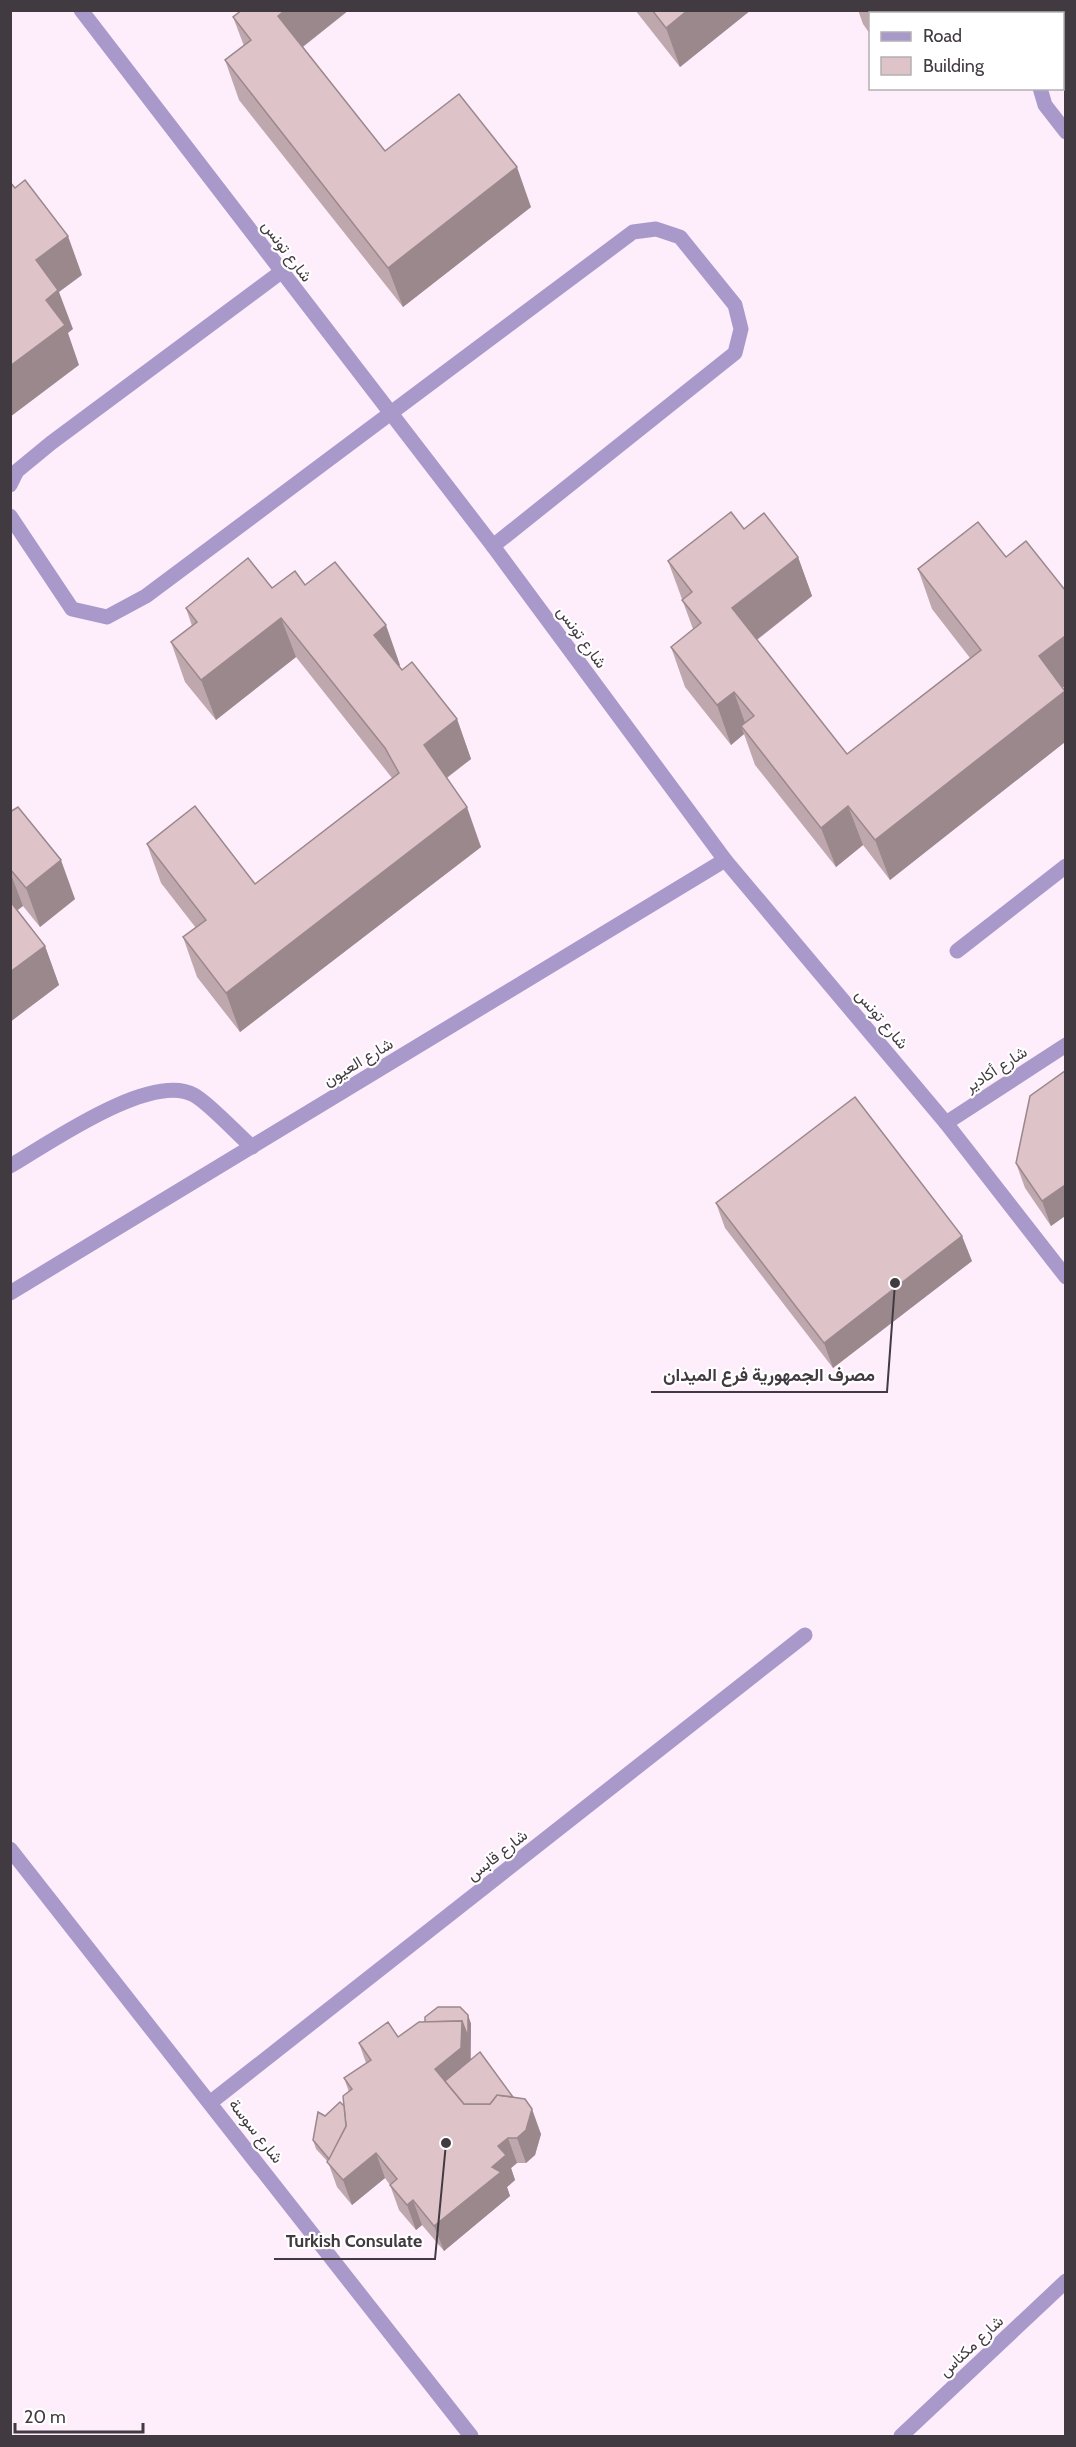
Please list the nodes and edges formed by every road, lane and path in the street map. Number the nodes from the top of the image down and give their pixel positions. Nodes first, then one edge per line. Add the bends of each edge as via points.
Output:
1 (85, 12) edge
2 (1041, 90) edge
3 (1065, 132) edge
4 (281, 272) junction
5 (389, 413) junction
6 (10, 484) edge
7 (10, 516) edge
8 (493, 546) junction
9 (725, 860) junction
10 (1065, 866) edge
11 (957, 951) dead end
12 (1065, 1045) edge
13 (946, 1123) junction
14 (252, 1148) junction
15 (10, 1166) edge
16 (1065, 1277) edge
17 (10, 1293) edge
18 (805, 1635) dead end
19 (10, 1849) edge
20 (211, 2102) junction
21 (1065, 2281) edge
22 (471, 2436) edge
23 (901, 2436) edge

1 - 4 street, شارع تونس
2 - 3 street via 1045,105
4 - 5 street, شارع تونس
4 - 6 street via 51,443 17,471
5 - 7 street via 146,596 107,616 72,609
5 - 8 street, شارع تونس
5 - 8 street via 633,232 656,229 680,237 735,305 741,329 735,353
8 - 9 street, شارع تونس
9 - 13 street, شارع تونس
9 - 14 street, شارع العيون
10 - 11 street
12 - 13 street, شارع أكادير
13 - 16 street, شارع تونس
14 - 15 street via 194,1094 150,1092 106,1110
14 - 17 street, شارع العيون
18 - 20 street, شارع قابس
19 - 20 street, شارع سوسة
20 - 22 street, شارع سوسة
21 - 23 street, شارع مكناس

